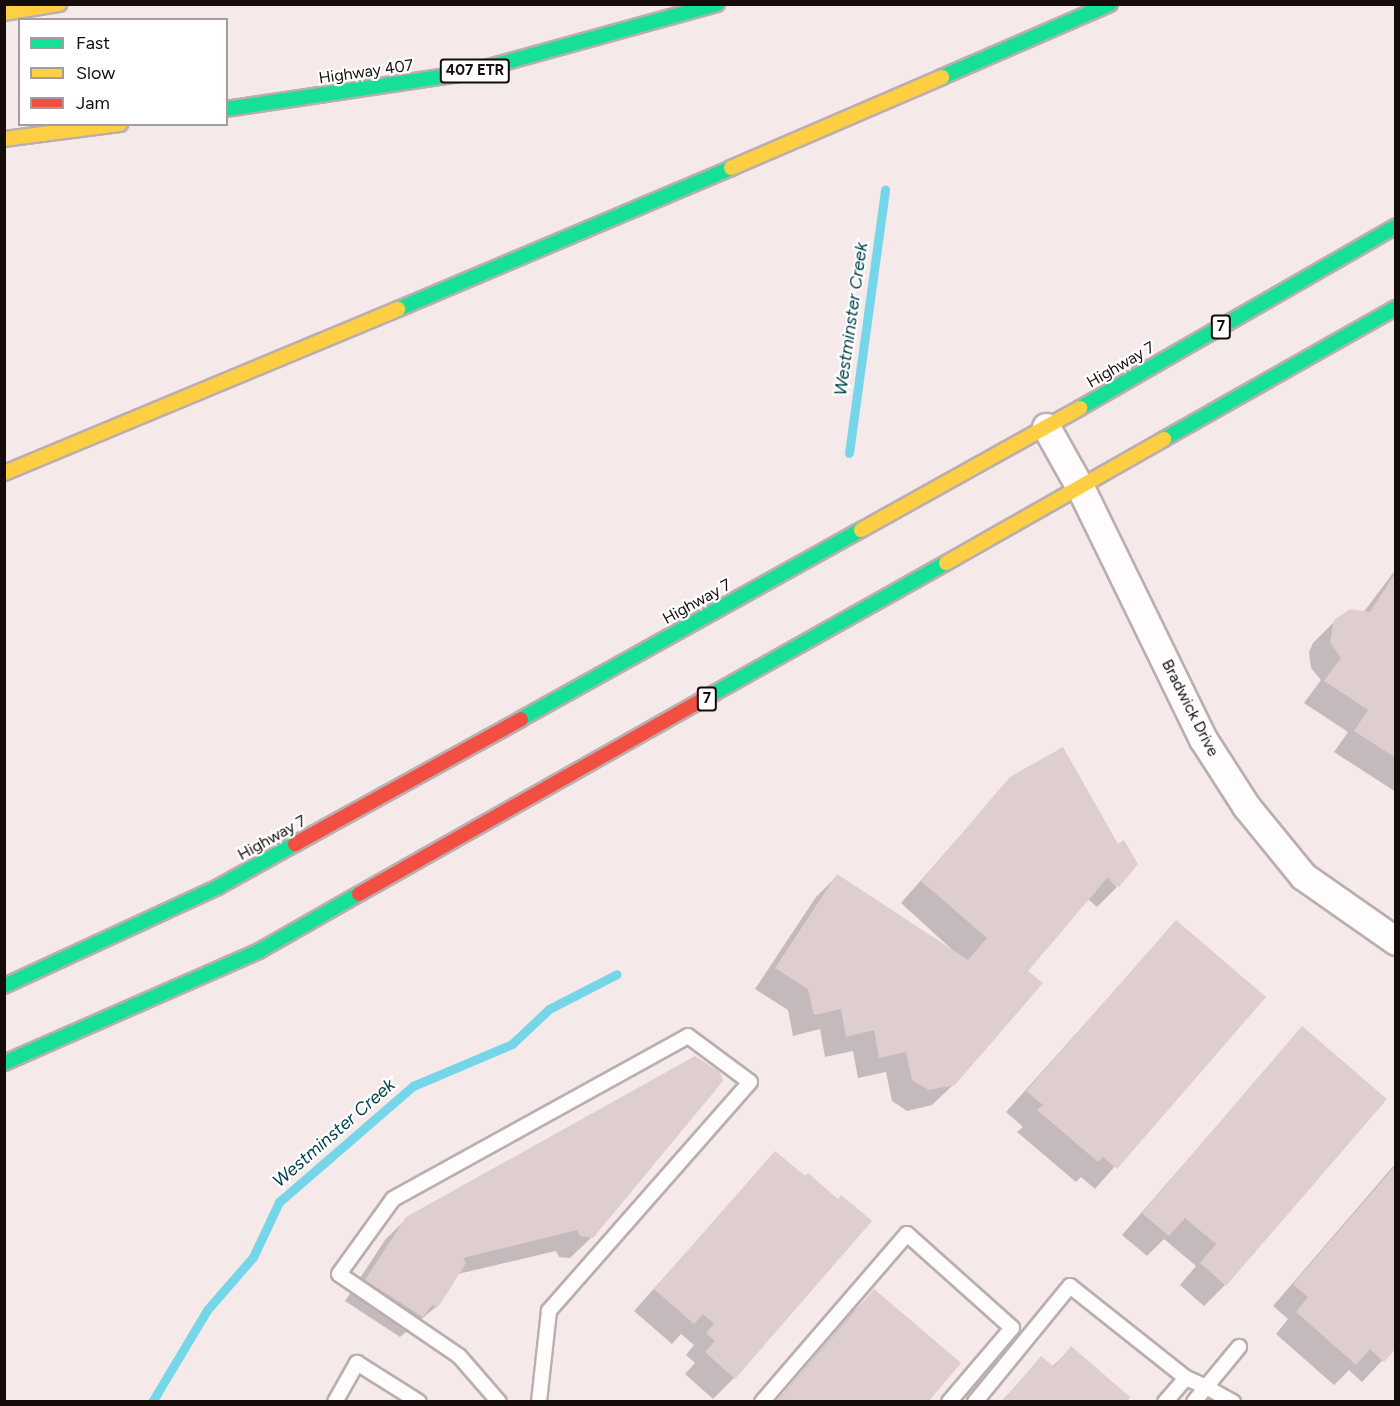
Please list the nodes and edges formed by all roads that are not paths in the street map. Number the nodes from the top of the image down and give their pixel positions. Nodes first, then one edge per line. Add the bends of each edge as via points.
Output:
1 (15, 4) edge
2 (59, 4) edge
3 (717, 4) edge
4 (1110, 4) edge
5 (4, 12) edge
6 (228, 109) edge
7 (105, 126) edge
8 (4, 139) edge
9 (1395, 226) edge
10 (1395, 308) edge
11 (1046, 427) junction
12 (4, 473) edge
13 (1081, 489) junction
14 (1395, 941) edge
15 (4, 986) edge
16 (4, 1063) edge
17 (1012, 1328) junction
18 (1030, 1334) junction
19 (1239, 1347) dead end
20 (1186, 1378) junction
21 (1206, 1387) junction
22 (335, 1401) edge
23 (419, 1401) edge
24 (500, 1401) edge
25 (539, 1401) edge
26 (762, 1401) edge
27 (949, 1401) edge
28 (975, 1401) edge
29 (1165, 1401) edge
30 (1194, 1401) edge
31 (1233, 1401) edge

1 - 5 main road
2 - 5 main road
3 - 6 main road, Highway 407 / 407 ETR via 467,73
4 - 12 main road via 604,222
7 - 8 main road
9 - 11 main road, Highway 7 / 7
10 - 13 main road, 7
11 - 13 street, Bradwick Drive
11 - 15 main road, Highway 7 / 7 via 218,887
13 - 14 street, Bradwick Drive via 1203,739 1246,806 1303,876
13 - 16 main road, 7 via 259,951
17 - 18 lane
17 - 26 lane via 908,1234
17 - 27 lane
18 - 20 lane via 1070,1286
18 - 28 lane
19 - 21 lane
20 - 21 lane
20 - 29 lane
21 - 30 lane
21 - 31 lane
22 - 23 lane via 357,1363
24 - 25 lane via 459,1356 339,1274 393,1199 688,1036 750,1082 549,1311

